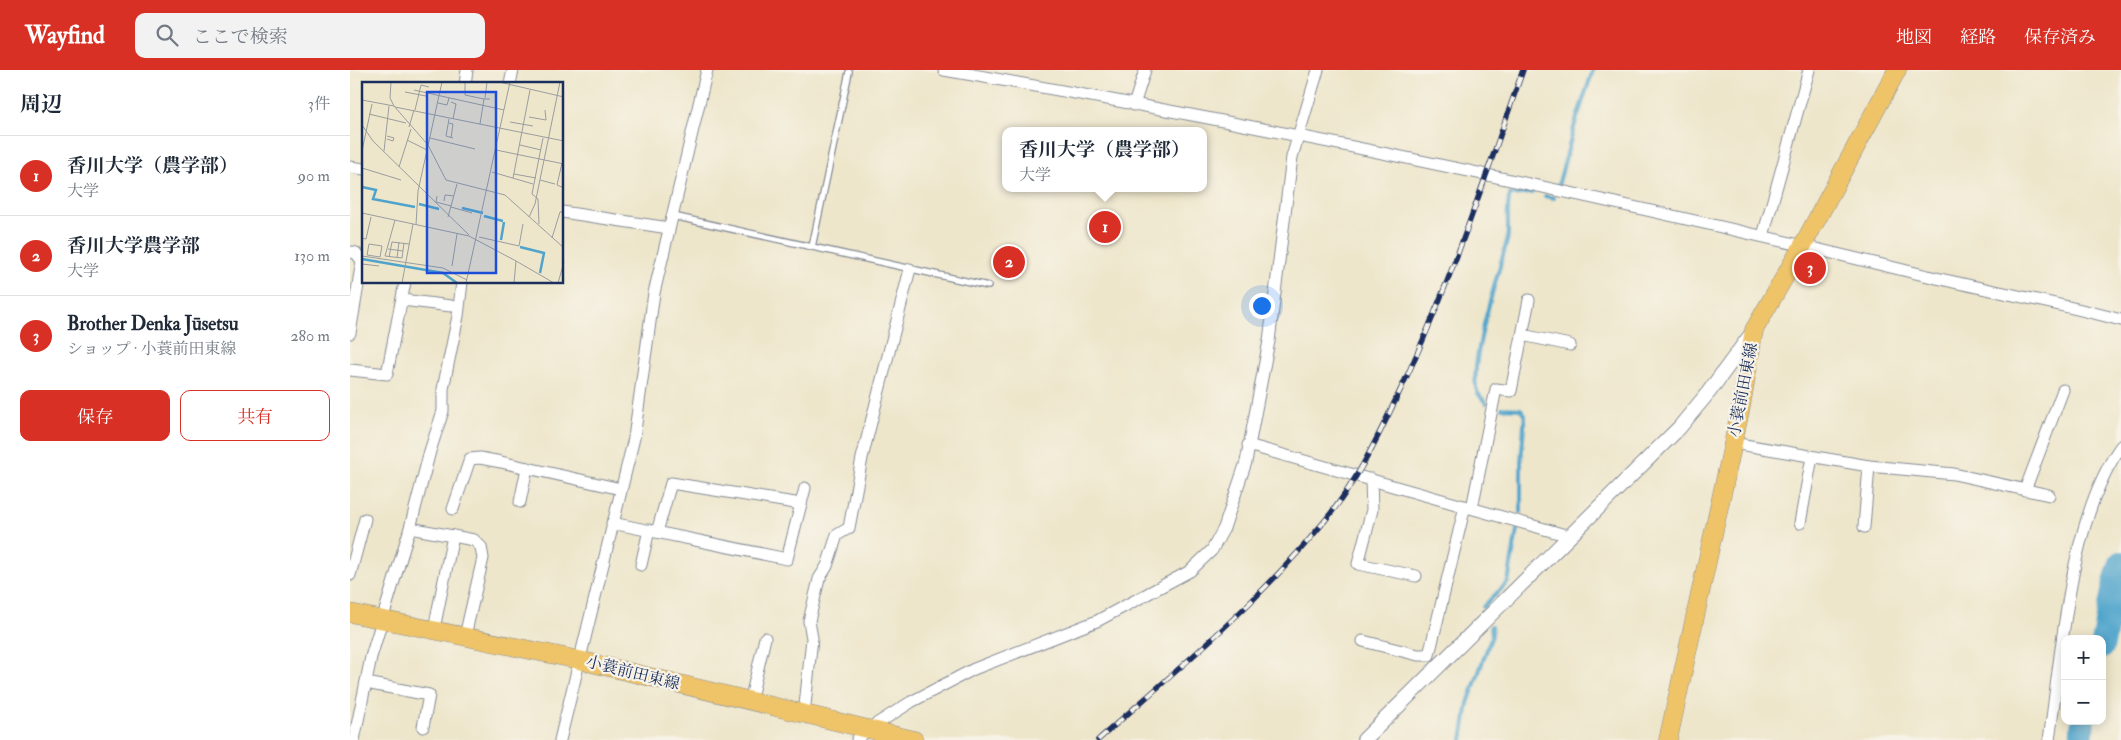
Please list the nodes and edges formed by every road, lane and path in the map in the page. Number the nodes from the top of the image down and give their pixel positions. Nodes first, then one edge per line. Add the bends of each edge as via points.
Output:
1 (707, 70) edge
2 (944, 70) edge
3 (1145, 70) edge
4 (1318, 70) edge
5 (1809, 70) edge
6 (1897, 70) edge
7 (849, 72) dead end
8 (1134, 105) junction
9 (1299, 135) junction
10 (564, 212) edge
11 (673, 216) junction
12 (669, 228) junction
13 (1763, 236) junction
14 (1803, 245) junction
15 (812, 247) junction
16 (350, 252) edge
17 (910, 269) junction
18 (406, 284) edge
19 (462, 284) edge
20 (988, 286) dead end
21 (402, 300) junction
22 (1529, 300) dead end
23 (451, 306) dead end
24 (2121, 320) edge
25 (1754, 330) junction
26 (350, 333) edge
27 (1522, 335) junction
28 (1570, 345) dead end
29 (350, 370) edge
30 (2062, 390) dead end
31 (1733, 443) junction
32 (1248, 445) junction
33 (2121, 446) edge
34 (1812, 457) junction
35 (1869, 466) junction
36 (527, 468) junction
37 (1371, 479) junction
38 (805, 488) dead end
39 (621, 489) junction
40 (2025, 490) junction
41 (2049, 495) dead end
42 (520, 502) dead end
43 (801, 504) junction
44 (1468, 507) junction
45 (453, 509) dead end
46 (365, 519) dead end
47 (1800, 522) dead end
48 (612, 523) junction
49 (1864, 527) dead end
50 (410, 528) junction
51 (653, 532) junction
52 (453, 536) junction
53 (1569, 536) junction
54 (641, 565) dead end
55 (350, 575) edge
56 (1416, 576) dead end
57 (350, 612) edge
58 (384, 619) junction
59 (434, 629) junction
60 (465, 636) junction
61 (765, 638) dead end
62 (1363, 641) dead end
63 (579, 660) junction
64 (1434, 660) junction
65 (366, 683) junction
66 (750, 702) junction
67 (804, 715) junction
68 (424, 727) dead end
69 (862, 735) edge
70 (354, 740) edge
71 (560, 740) edge
72 (914, 740) edge
73 (1364, 740) edge
74 (1668, 740) edge
75 (2049, 740) edge

1 - 11 street
2 - 8 street
3 - 8 street
4 - 9 street
5 - 13 street
6 - 14 main road, 小蓑前田東線
7 - 15 lane
8 - 9 street
9 - 13 street
9 - 32 street via 1292,157 1266,356
10 - 12 street
11 - 12 street
11 - 15 lane
12 - 39 street via 654,293 634,438
13 - 14 street
14 - 24 street
14 - 25 main road, 小蓑前田東線
15 - 17 lane
16 - 26 street via 356,253 362,261
17 - 20 lane
17 - 67 street via 862,458 849,528 837,535 819,579 809,621 812,638
18 - 21 street
19 - 50 street via 443,389 443,411
21 - 23 street
21 - 29 street via 387,374
22 - 27 street
25 - 31 main road, 小蓑前田東線
25 - 53 street via 1678,428
27 - 28 street
27 - 44 street via 1511,391 1496,389
30 - 40 street
31 - 34 street
31 - 74 main road, 小蓑前田東線
32 - 37 street
32 - 69 street via 1246,462 1224,528 1212,550 1190,571 1097,621 974,669 911,702
33 - 75 street via 2096,496 2083,534 2065,621
34 - 35 street
34 - 47 street
35 - 40 street via 1954,474
35 - 49 street
36 - 39 street
36 - 42 street
36 - 45 street via 480,458 470,459
37 - 44 street
37 - 56 street via 1372,510 1358,564
38 - 43 street
39 - 48 street
40 - 41 street
43 - 51 street via 671,483
43 - 51 street via 787,559
44 - 53 street
44 - 64 street
46 - 55 street
48 - 51 street
48 - 63 street
50 - 52 street
50 - 58 street via 386,602
51 - 54 street
52 - 59 street
52 - 60 street via 474,540 481,547 483,558
53 - 64 street
57 - 58 main road, 小蓑前田東線
58 - 59 main road, 小蓑前田東線
58 - 65 street
59 - 60 main road, 小蓑前田東線
60 - 63 main road, 小蓑前田東線
61 - 66 street
62 - 64 street
63 - 66 main road, 小蓑前田東線
63 - 71 street
64 - 73 street
65 - 68 street via 429,696
65 - 70 street
66 - 67 main road, 小蓑前田東線
67 - 69 main road, 小蓑前田東線
69 - 72 main road, 小蓑前田東線

